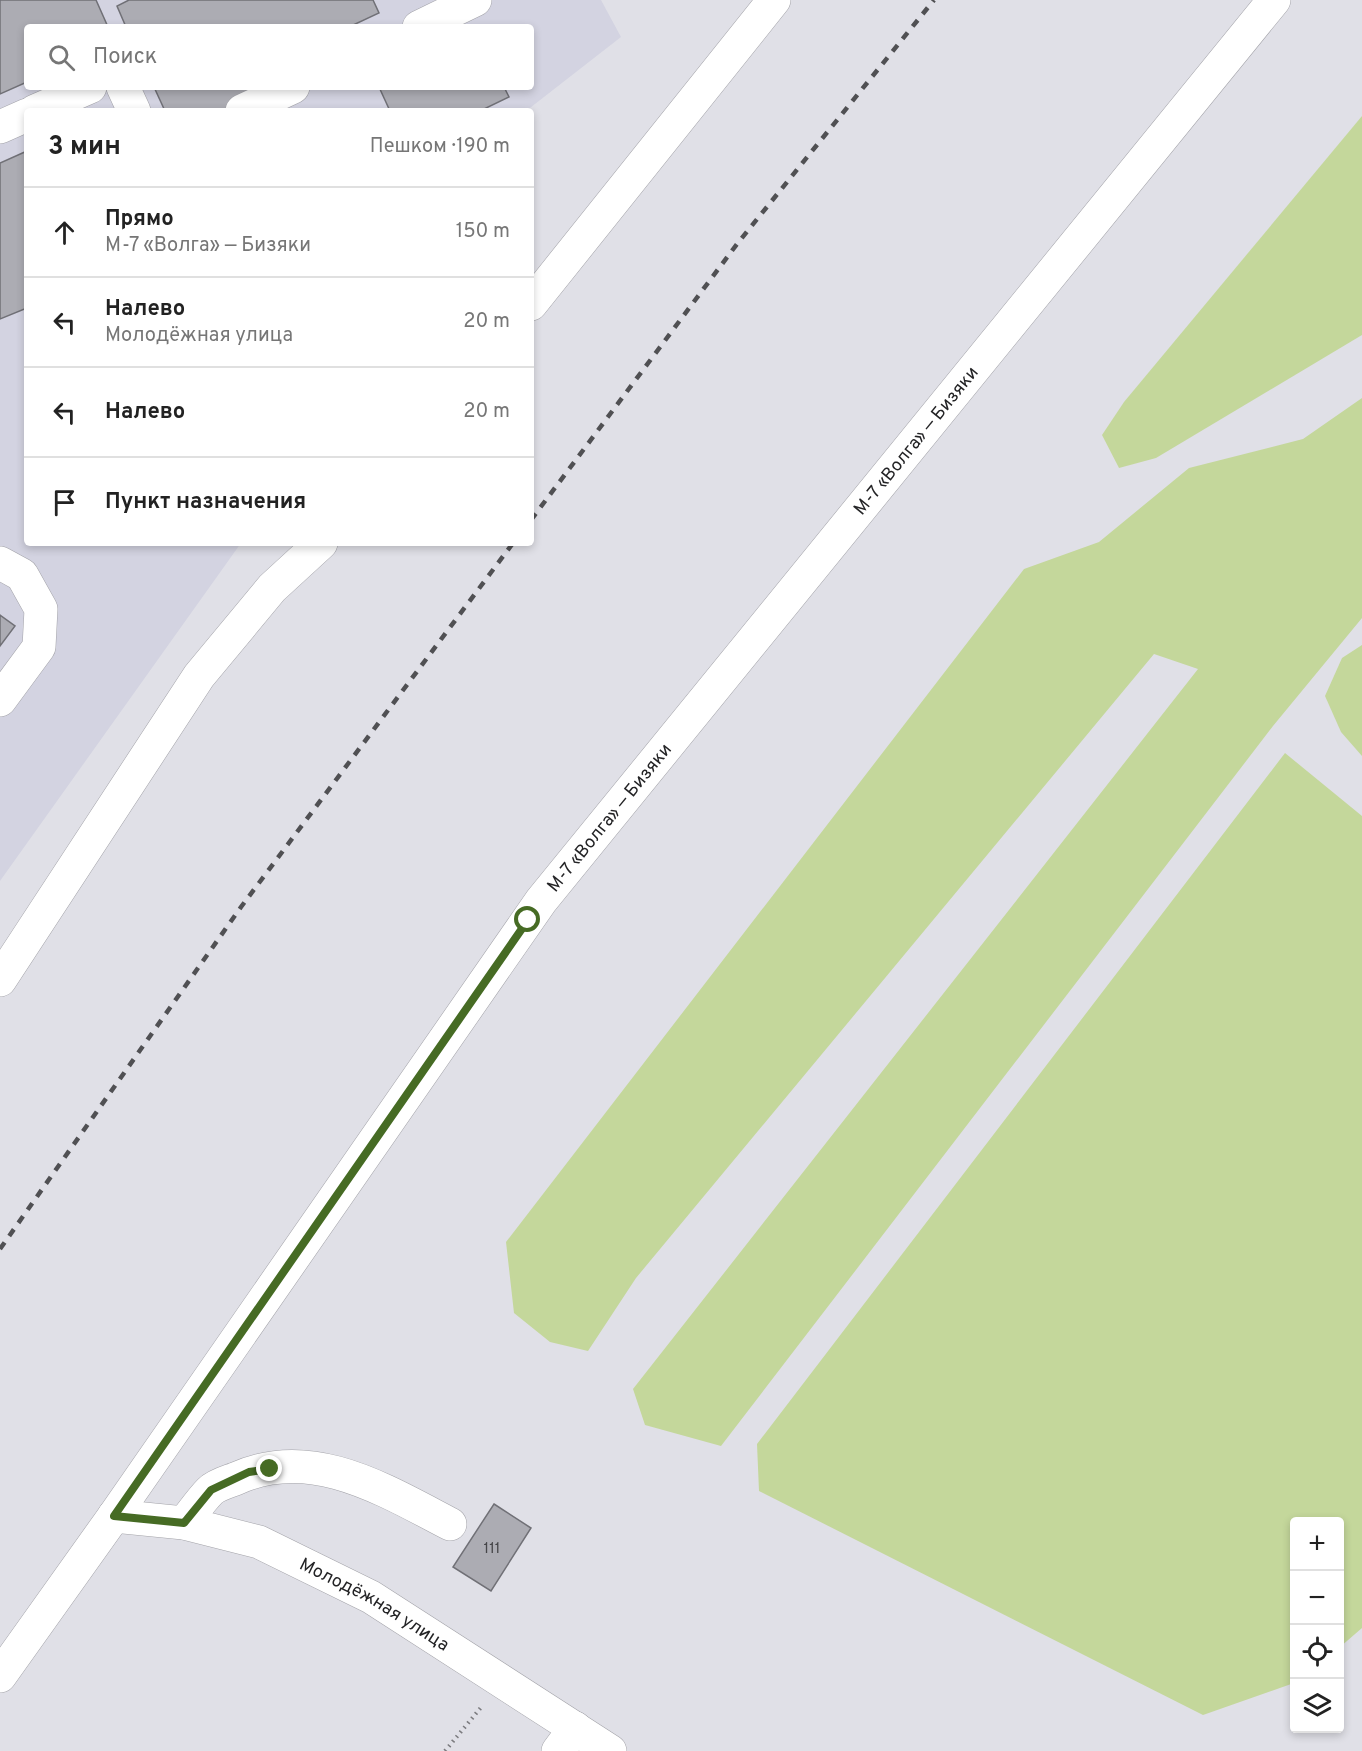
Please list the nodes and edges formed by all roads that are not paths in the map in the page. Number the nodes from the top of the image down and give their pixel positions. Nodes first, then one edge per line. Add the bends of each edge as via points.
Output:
1 (475, 0) edge
2 (774, 0) edge
3 (1274, 0) edge
4 (424, 24) edge
5 (83, 90) edge
6 (124, 90) edge
7 (287, 90) edge
8 (42, 108) edge
9 (133, 108) edge
10 (248, 108) edge
11 (24, 116) edge
12 (0, 127) edge
13 (534, 300) edge
14 (318, 546) edge
15 (0, 563) edge
16 (0, 700) edge
17 (0, 980) edge
18 (114, 1516) junction
19 (184, 1523) junction
20 (450, 1524) dead end
21 (0, 1676) edge
22 (566, 1740) edge
23 (610, 1751) edge

1 - 4 main road
2 - 13 main road
3 - 18 main road, М-7 «Волга» — Бизяки via 541,901
5 - 8 main road
6 - 9 main road
7 - 10 main road
11 - 12 main road
14 - 17 main road via 272,588 200,676
15 - 16 main road via 22,575 41,609 39,647
18 - 19 main road, Молодёжная улица
18 - 21 main road, М-7 «Волга» — Бизяки
19 - 20 main road via 211,1490 249,1472 290,1465 344,1473
19 - 22 main road, Молодёжная улица via 259,1542 371,1597 503,1682
22 - 23 main road, Молодёжная улица

